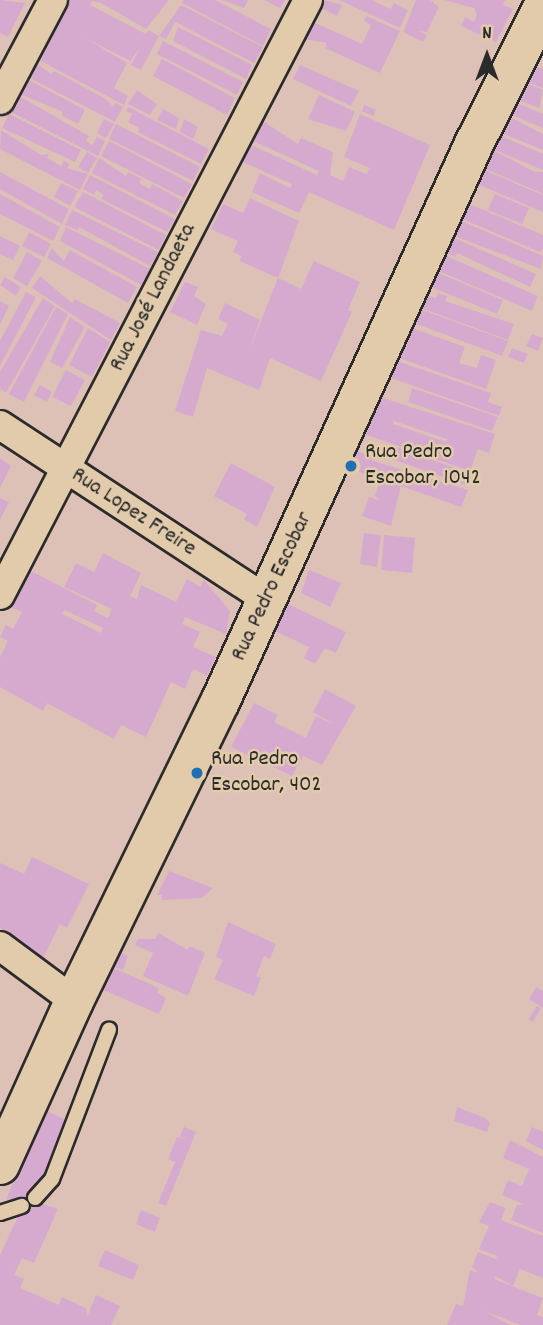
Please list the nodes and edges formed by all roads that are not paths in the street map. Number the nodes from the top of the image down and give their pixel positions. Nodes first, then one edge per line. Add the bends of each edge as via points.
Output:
1 (53, 0) edge
2 (308, 0) edge
3 (543, 7) edge
4 (0, 100) edge
5 (0, 425) edge
6 (66, 469) junction
7 (0, 595) edge
8 (267, 600) junction
9 (0, 946) edge
10 (74, 1001) junction
11 (109, 1030) dead end
12 (0, 1165) edge
13 (35, 1198) dead end
14 (22, 1206) dead end
15 (0, 1213) edge

1 - 4 street
2 - 6 street, Rua José Landaeta
3 - 8 main road, Rua Pedro Escobar via 474,144
5 - 6 street, Rua Lopez Freire
6 - 7 street, Rua José Landaeta
6 - 8 street, Rua Lopez Freire
8 - 10 main road, Rua Pedro Escobar
9 - 10 street
10 - 12 main road, Rua Pedro Escobar
11 - 13 lane via 52,1179
14 - 15 lane

